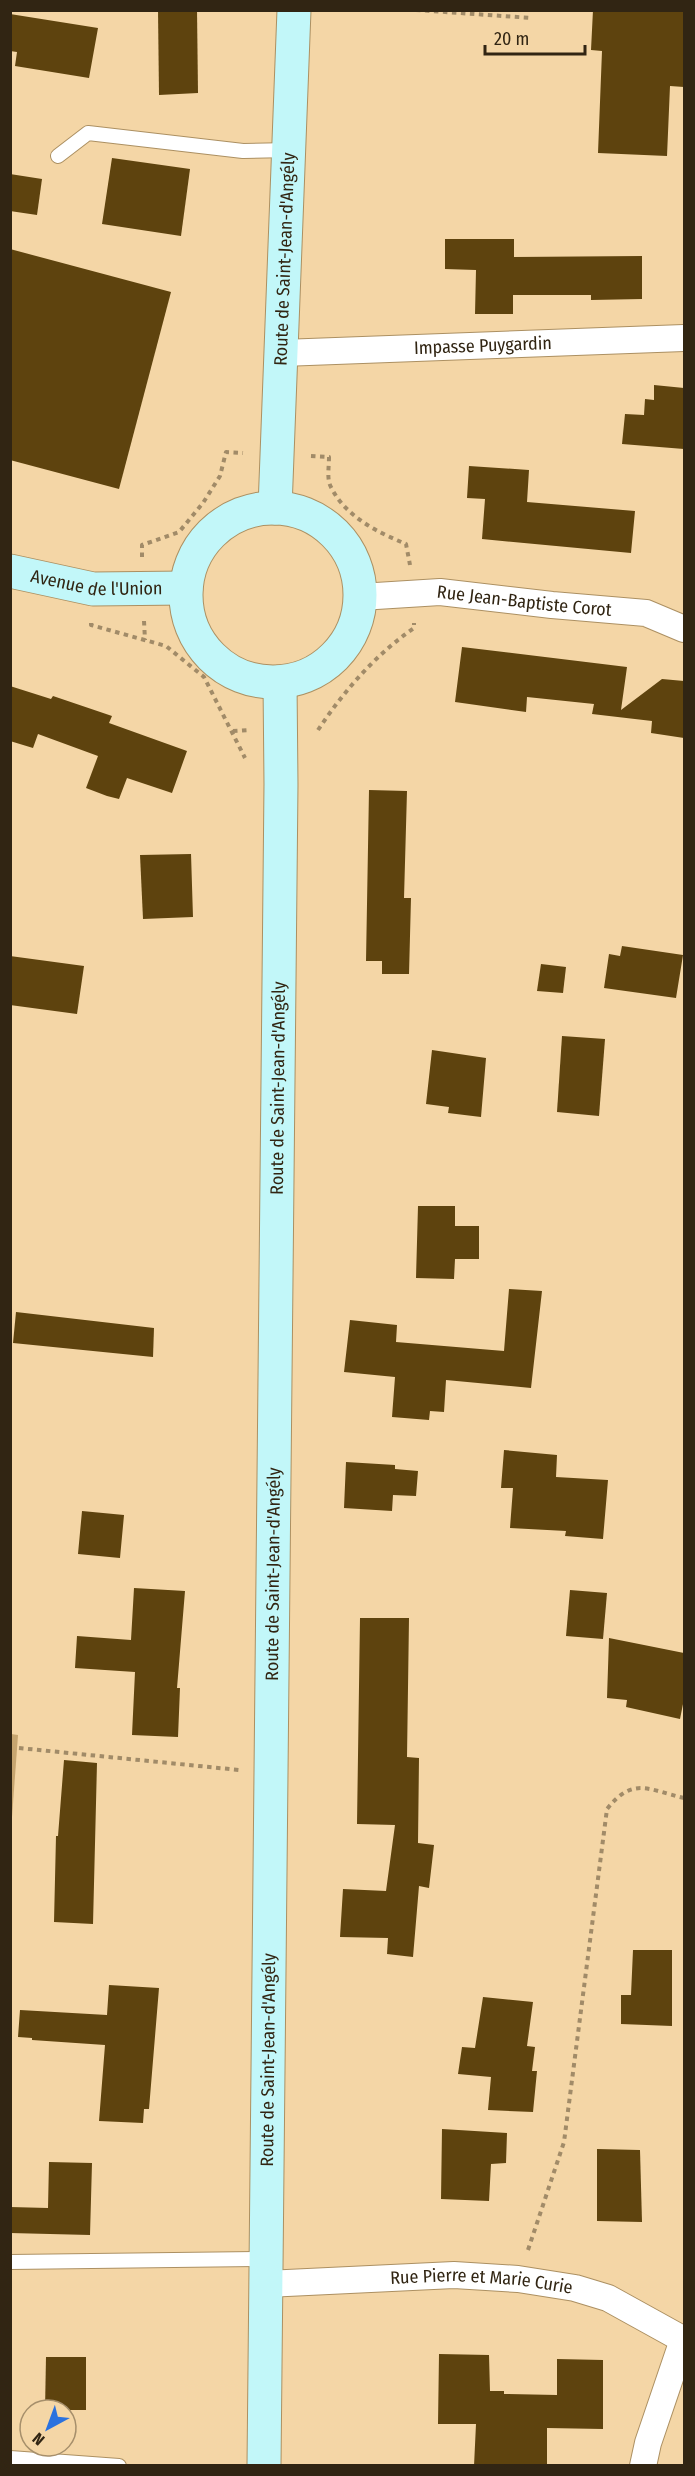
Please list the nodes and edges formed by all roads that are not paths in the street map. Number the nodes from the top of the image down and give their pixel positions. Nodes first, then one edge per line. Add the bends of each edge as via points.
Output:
1 (294, 10) edge
2 (290, 150) junction
3 (58, 156) dead end
4 (684, 338) edge
5 (282, 353) junction
6 (275, 508) junction
7 (10, 571) edge
8 (186, 588) junction
9 (360, 597) junction
10 (684, 629) edge
11 (280, 682) junction
12 (10, 2262) edge
13 (266, 2272) junction
14 (684, 2340) edge
15 (10, 2457) edge
16 (119, 2466) edge
17 (264, 2466) edge
18 (643, 2466) edge

1 - 2 main road, Route de Saint-Jean-d'Angély
2 - 3 lane via 243,151 88,133
2 - 5 main road, Route de Saint-Jean-d'Angély
4 - 5 street, Impasse Puygardin
5 - 6 main road, Route de Saint-Jean-d'Angély
6 - 8 main road via 249,511 233,518 205,539 192,562
6 - 9 main road via 302,513 327,526 345,545 357,570
7 - 8 main road, Avenue de l'Union via 93,589
8 - 11 main road via 189,618 202,646 223,667 251,680
9 - 10 street, Rue Jean-Baptiste Corot via 440,592 646,613
9 - 11 main road via 356,622 345,645 328,664 306,676
11 - 13 main road, Route de Saint-Jean-d'Angély
12 - 13 lane
13 - 14 street, Rue Pierre et Marie Curie via 454,2275 575,2288 608,2298
13 - 17 main road, Route de Saint-Jean-d'Angély
14 - 18 street
15 - 16 lane

